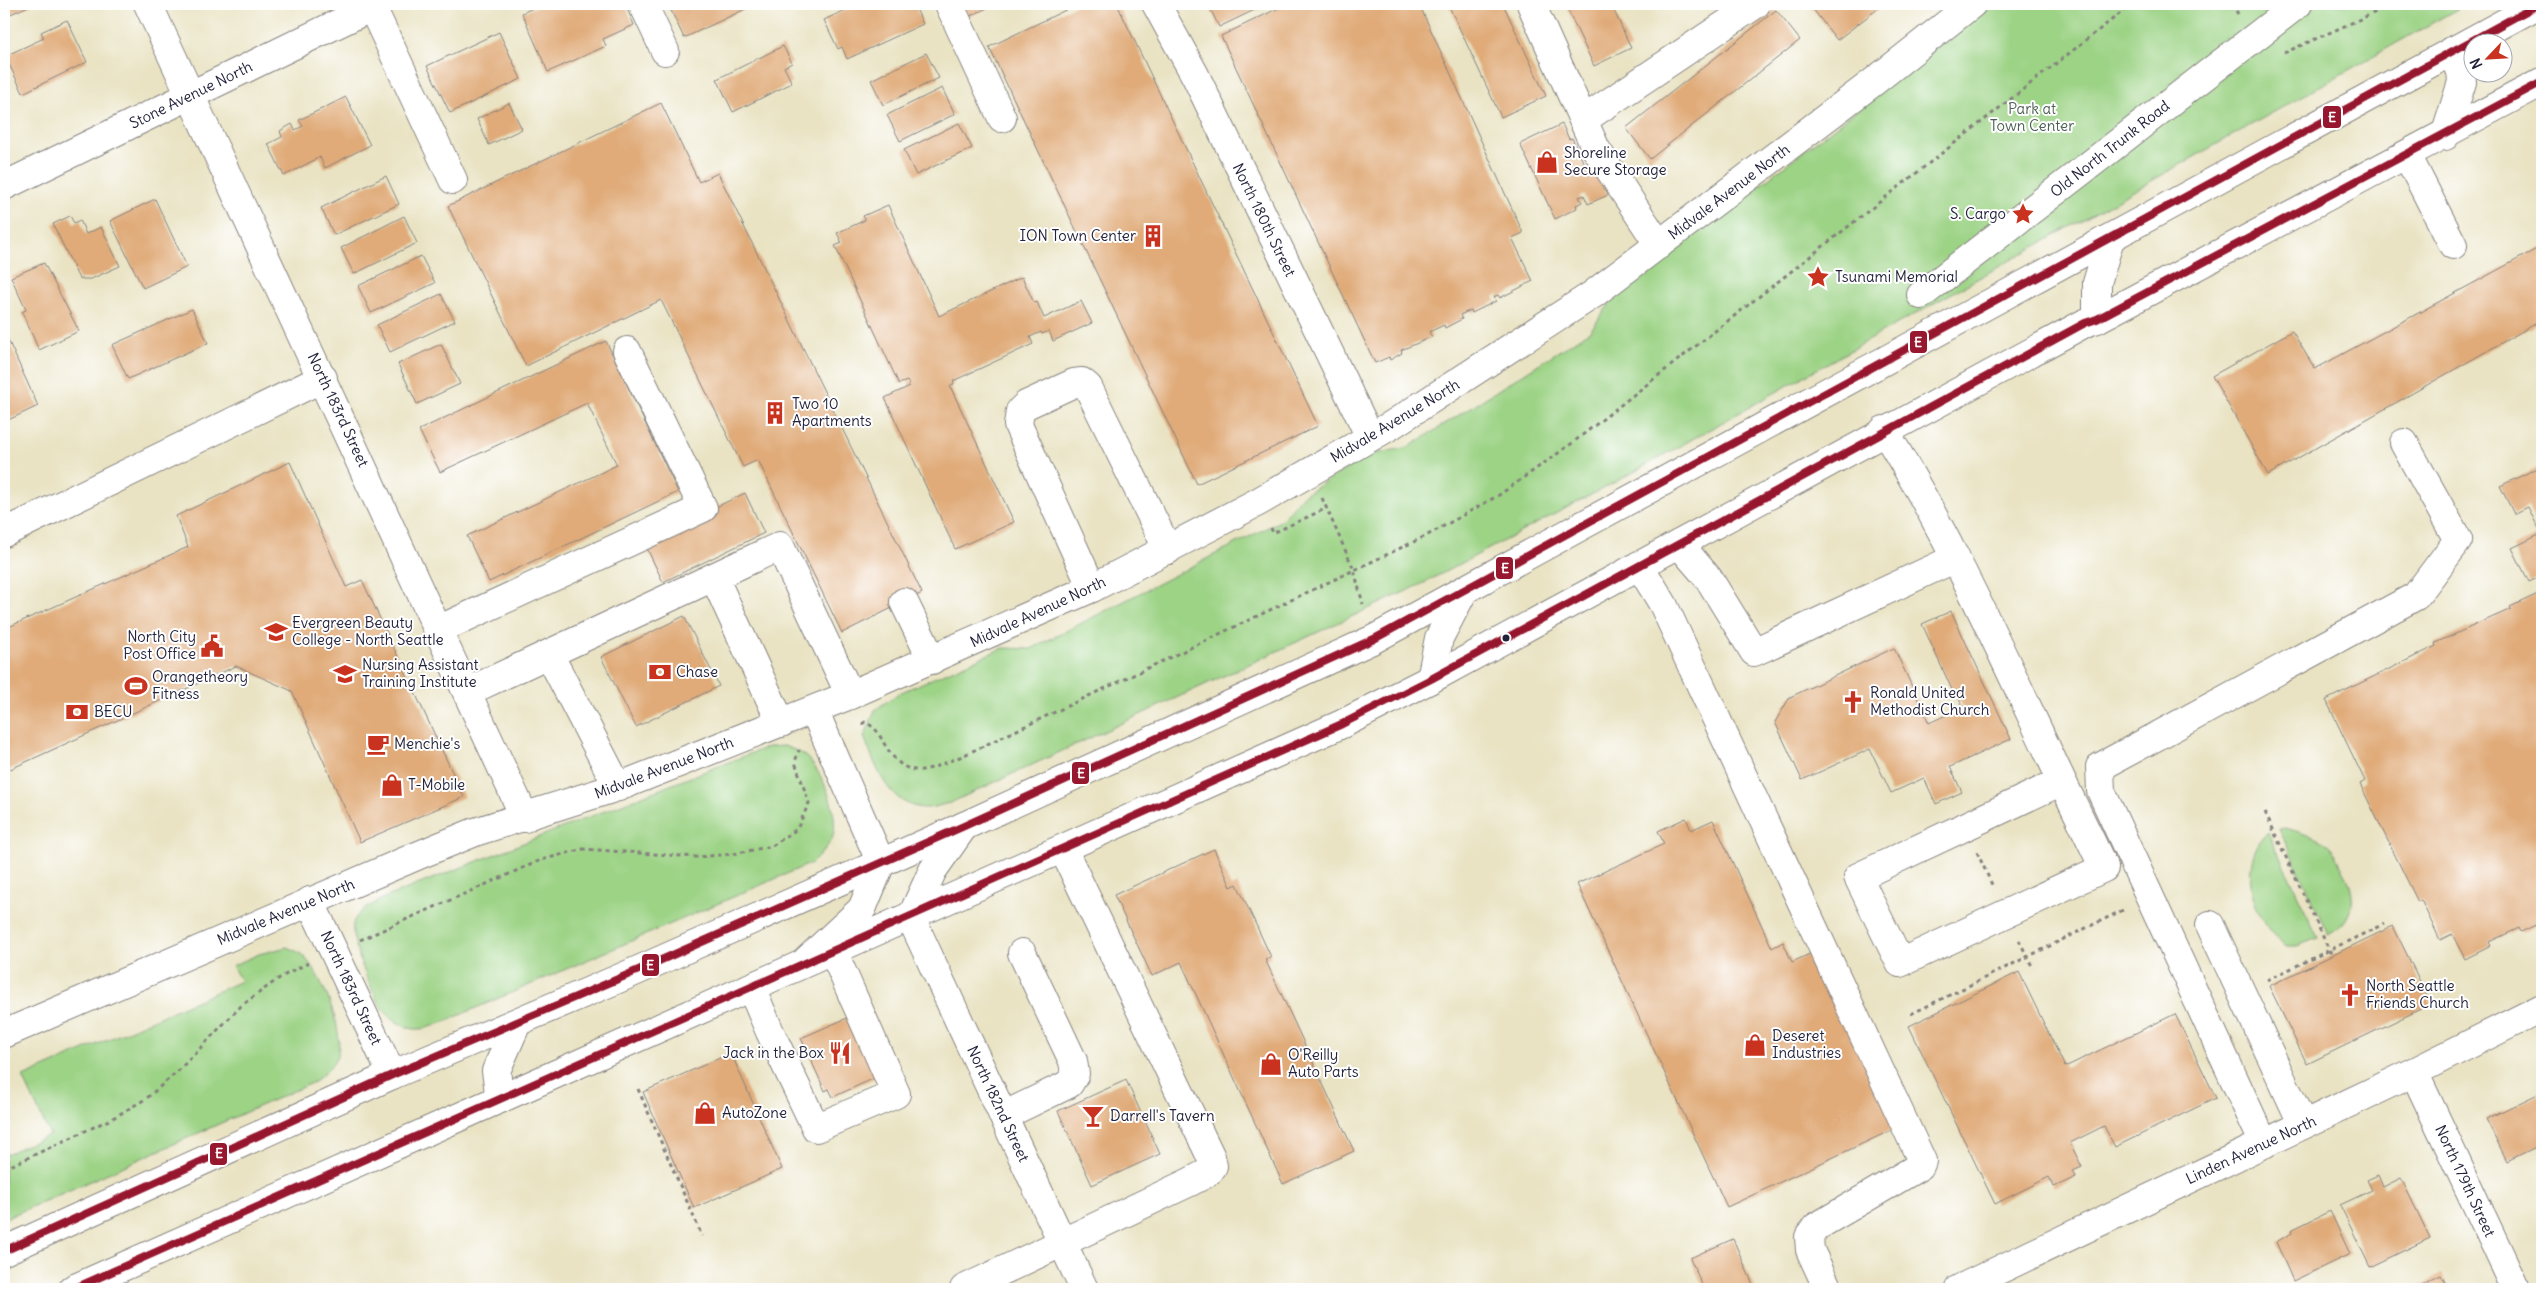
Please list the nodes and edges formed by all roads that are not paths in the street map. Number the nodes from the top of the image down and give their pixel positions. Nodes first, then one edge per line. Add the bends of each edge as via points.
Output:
1 (148, 4) edge
2 (642, 4) edge
3 (949, 4) edge
4 (1156, 4) edge
5 (1531, 4) edge
6 (1756, 4) edge
7 (1972, 4) edge
8 (2298, 4) edge
9 (2539, 4) edge
10 (375, 5) edge
11 (665, 50) dead end
12 (2451, 51) junction
13 (2542, 82) edge
14 (192, 96) junction
15 (1002, 118) dead end
16 (1583, 120) junction
17 (2445, 136) junction
18 (2407, 156) junction
19 (453, 180) dead end
20 (4, 186) edge
21 (2110, 238) junction
22 (1659, 245) junction
23 (2453, 246) dead end
24 (1921, 295) dead end
25 (2097, 319) junction
26 (627, 351) dead end
27 (323, 378) junction
28 (1884, 430) junction
29 (1370, 437) junction
30 (2404, 443) dead end
31 (4, 533) edge
32 (1679, 544) junction
33 (1168, 550) junction
34 (1956, 558) junction
35 (1639, 565) junction
36 (714, 577) junction
37 (1092, 588) junction
38 (1463, 592) junction
39 (904, 602) dead end
40 (438, 630) junction
41 (549, 654) junction
42 (932, 660) junction
43 (1431, 679) junction
44 (467, 692) junction
45 (850, 695) junction
46 (814, 710) junction
47 (781, 723) junction
48 (2062, 781) junction
49 (618, 787) junction
50 (525, 818) junction
51 (964, 826) junction
52 (1063, 849) junction
53 (881, 863) junction
54 (310, 901) junction
55 (911, 918) junction
56 (2210, 926) dead end
57 (833, 951) junction
58 (1022, 953) dead end
59 (802, 965) junction
60 (751, 987) junction
61 (2542, 1008) edge
62 (517, 1022) junction
63 (4, 1034) edge
64 (2414, 1072) junction
65 (392, 1075) junction
66 (500, 1099) junction
67 (1003, 1116) junction
68 (2303, 1125) junction
69 (2264, 1144) junction
70 (1063, 1243) junction
71 (4, 1251) edge
72 (73, 1289) edge
73 (964, 1289) edge
74 (1084, 1289) edge
75 (1828, 1289) edge
76 (1959, 1289) edge
77 (2516, 1289) edge

1 - 14 main road, North 183rd Street
2 - 11 main road
3 - 15 main road
4 - 29 main road, North 180th Street via 1195,75
5 - 16 main road
6 - 16 main road
7 - 22 main road, Midvale Avenue North
8 - 24 main road, Old North Trunk Road
9 - 12 main road
10 - 14 main road, Stone Avenue North
10 - 19 main road
12 - 17 main road via 2462,82
12 - 21 main road
13 - 17 main road
14 - 20 main road, Stone Avenue North
14 - 27 main road, North 183rd Street
16 - 22 main road via 1596,149
17 - 18 main road
18 - 23 main road
18 - 25 main road
21 - 25 main road via 2097,283
21 - 38 main road
22 - 29 main road, Midvale Avenue North via 1555,320
25 - 28 main road via 2085,322
26 - 40 main road via 703,508
27 - 31 main road
27 - 40 main road, North 183rd Street
28 - 32 main road
28 - 34 main road
29 - 33 main road, Midvale Avenue North
30 - 69 main road via 2458,540 2416,596 2100,767 2101,791
32 - 34 main road via 1709,579 1754,652
32 - 35 main road
33 - 37 main road, Midvale Avenue North
33 - 37 main road via 1088,386 1082,382 1074,383 1026,404 1020,411 1018,425
34 - 48 main road
35 - 43 main road
35 - 75 main road via 1663,604 1922,1161 1920,1166 1816,1227 1809,1237 1810,1250
36 - 41 main road
36 - 45 main road via 780,546
36 - 47 main road
37 - 42 main road, Midvale Avenue North
38 - 43 main road via 1439,638
38 - 51 main road via 1365,643
39 - 42 main road
40 - 44 main road, North 183rd Street
41 - 44 main road
41 - 49 main road
42 - 45 main road, Midvale Avenue North
43 - 52 main road via 1342,724
44 - 50 main road, North 183rd Street
45 - 46 main road, Midvale Avenue North
46 - 47 main road, Midvale Avenue North
46 - 53 main road
47 - 49 main road, Midvale Avenue North
48 - 48 main road via 2104,868 1900,963 1858,877
49 - 50 main road, Midvale Avenue North
50 - 54 main road, Midvale Avenue North via 476,832
51 - 53 main road
51 - 55 main road via 933,870
52 - 55 main road
52 - 70 main road via 1213,1166 1209,1172 1190,1182
53 - 59 main road via 862,909
53 - 62 main road
54 - 63 main road, Midvale Avenue North
54 - 65 main road, North 183rd Street
55 - 57 main road
55 - 67 main road, North 182nd Street
56 - 68 main road
57 - 59 main road
57 - 60 main road via 896,1094 816,1128
58 - 67 main road via 1073,1061 1075,1074 1069,1084
59 - 60 main road
60 - 66 main road
61 - 64 main road, Linden Avenue North
62 - 65 main road
62 - 66 main road via 496,1070
64 - 68 main road, Linden Avenue North
64 - 77 main road, North 179th Street
65 - 71 main road
66 - 72 main road
67 - 70 main road, North 182nd Street
68 - 69 main road, Linden Avenue North
69 - 76 main road, Linden Avenue North
70 - 73 main road
70 - 74 main road, North 182nd Street

